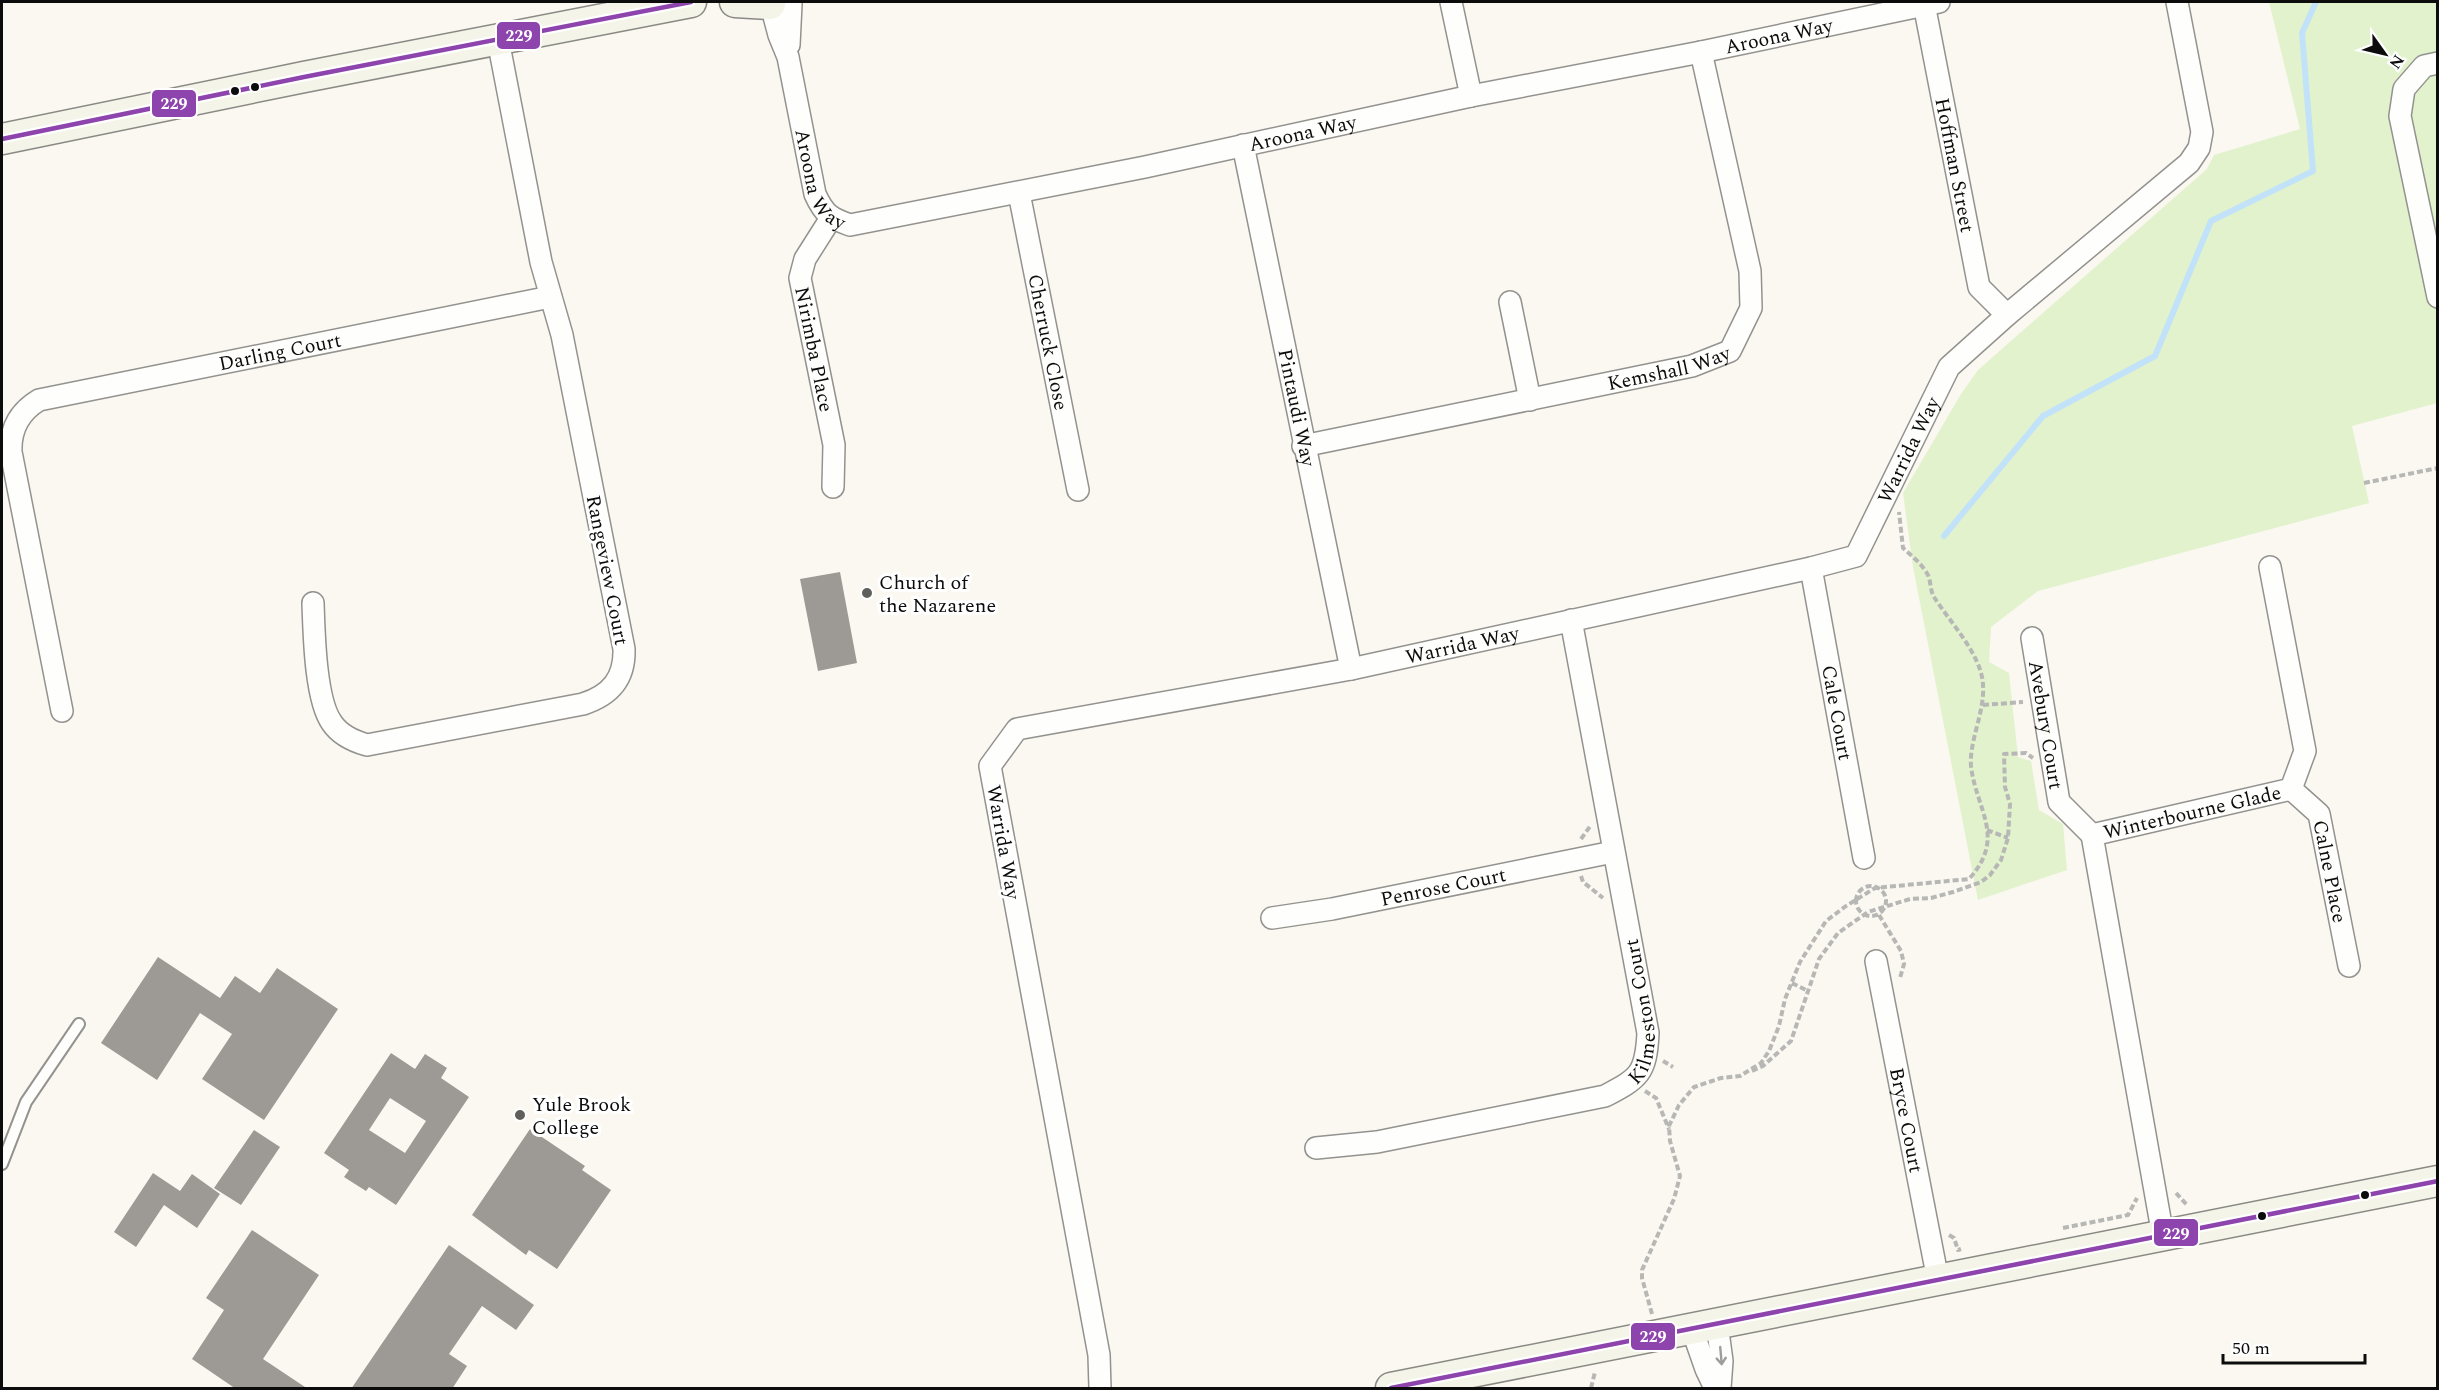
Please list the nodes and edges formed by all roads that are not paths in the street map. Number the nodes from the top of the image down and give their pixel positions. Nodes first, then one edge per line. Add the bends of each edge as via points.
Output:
1 (691, 2) edge
2 (735, 2) edge
3 (1451, 2) edge
4 (2177, 2) edge
5 (778, 3) edge
6 (1932, 3) edge
7 (498, 40) junction
8 (1701, 52) junction
9 (2438, 63) edge
10 (1471, 96) junction
11 (2, 139) edge
12 (1243, 145) junction
13 (1019, 193) junction
14 (831, 218) junction
15 (2437, 288) edge
16 (550, 297) junction
17 (1510, 302) dead end
18 (2007, 315) junction
19 (1530, 400) junction
20 (9, 416) edge
21 (1303, 446) junction
22 (832, 487) dead end
23 (1078, 490) dead end
24 (2270, 567) dead end
25 (1811, 568) junction
26 (313, 603) dead end
27 (1571, 620) junction
28 (2032, 638) dead end
29 (1351, 669) junction
30 (62, 711) dead end
31 (2291, 789) junction
32 (2092, 835) junction
33 (1613, 852) junction
34 (1864, 858) dead end
35 (1272, 918) dead end
36 (1876, 961) dead end
37 (2349, 966) dead end
38 (79, 1024) dead end
39 (1316, 1148) dead end
40 (2, 1164) edge
41 (2438, 1181) edge
42 (2163, 1236) junction
43 (1938, 1281) junction
44 (1705, 1327) junction
45 (1099, 1355) junction
46 (1100, 1389) edge
47 (1113, 1389) edge
48 (1391, 1389) edge
49 (1718, 1389) edge

1 - 7 main road
2 - 5 main road
3 - 10 street
4 - 18 street, Warrida Way via 2202,132 2199,148 2189,163
5 - 14 street, Aroona Way via 815,194
6 - 8 street, Aroona Way
6 - 18 street, Hoffman Street via 1979,287
7 - 11 main road
7 - 16 street, Rangeview Court
8 - 10 street, Aroona Way
8 - 19 street, Kemshall Way via 1750,271 1751,308 1730,351 1692,366
9 - 15 street via 2424,66 2404,89 2400,116
10 - 12 street, Aroona Way
12 - 13 street, Aroona Way
12 - 21 street, Pintaudi Way
13 - 14 street, Aroona Way via 850,225
13 - 23 street, Cherruck Close
14 - 22 street, Nirimba Place via 805,259 800,278 834,445
16 - 20 street, Darling Court via 39,399
16 - 26 street, Rangeview Court via 562,335 624,649 624,668 615,685 583,704 367,745 343,735 326,713 315,655
17 - 19 street
18 - 25 street, Warrida Way via 1949,367 1856,556
19 - 21 street, Kemshall Way
20 - 30 street, Darling Court via 11,452
21 - 29 street, Pintaudi Way
24 - 31 street, Winterbourne Glade via 2305,751
25 - 27 street, Warrida Way
25 - 34 street, Cale Court
27 - 29 street, Warrida Way
27 - 33 street, Kilmeston Court
28 - 32 street, Avebury Court via 2059,802
29 - 45 street, Warrida Way via 1017,729 990,766
31 - 32 street, Winterbourne Glade
31 - 37 street, Calne Place via 2319,814
32 - 42 street, Winterbourne Glade
33 - 35 street, Penrose Court
33 - 39 street, Kilmeston Court via 1648,1033 1644,1065 1632,1082 1605,1096 1377,1142
36 - 43 street, Bryce Court
38 - 40 lane via 26,1102
41 - 42 main road
42 - 43 main road
43 - 44 main road
44 - 48 main road
44 - 49 street via 1706,1369
45 - 46 street, Warrida Way
45 - 47 street, Warrida Way

